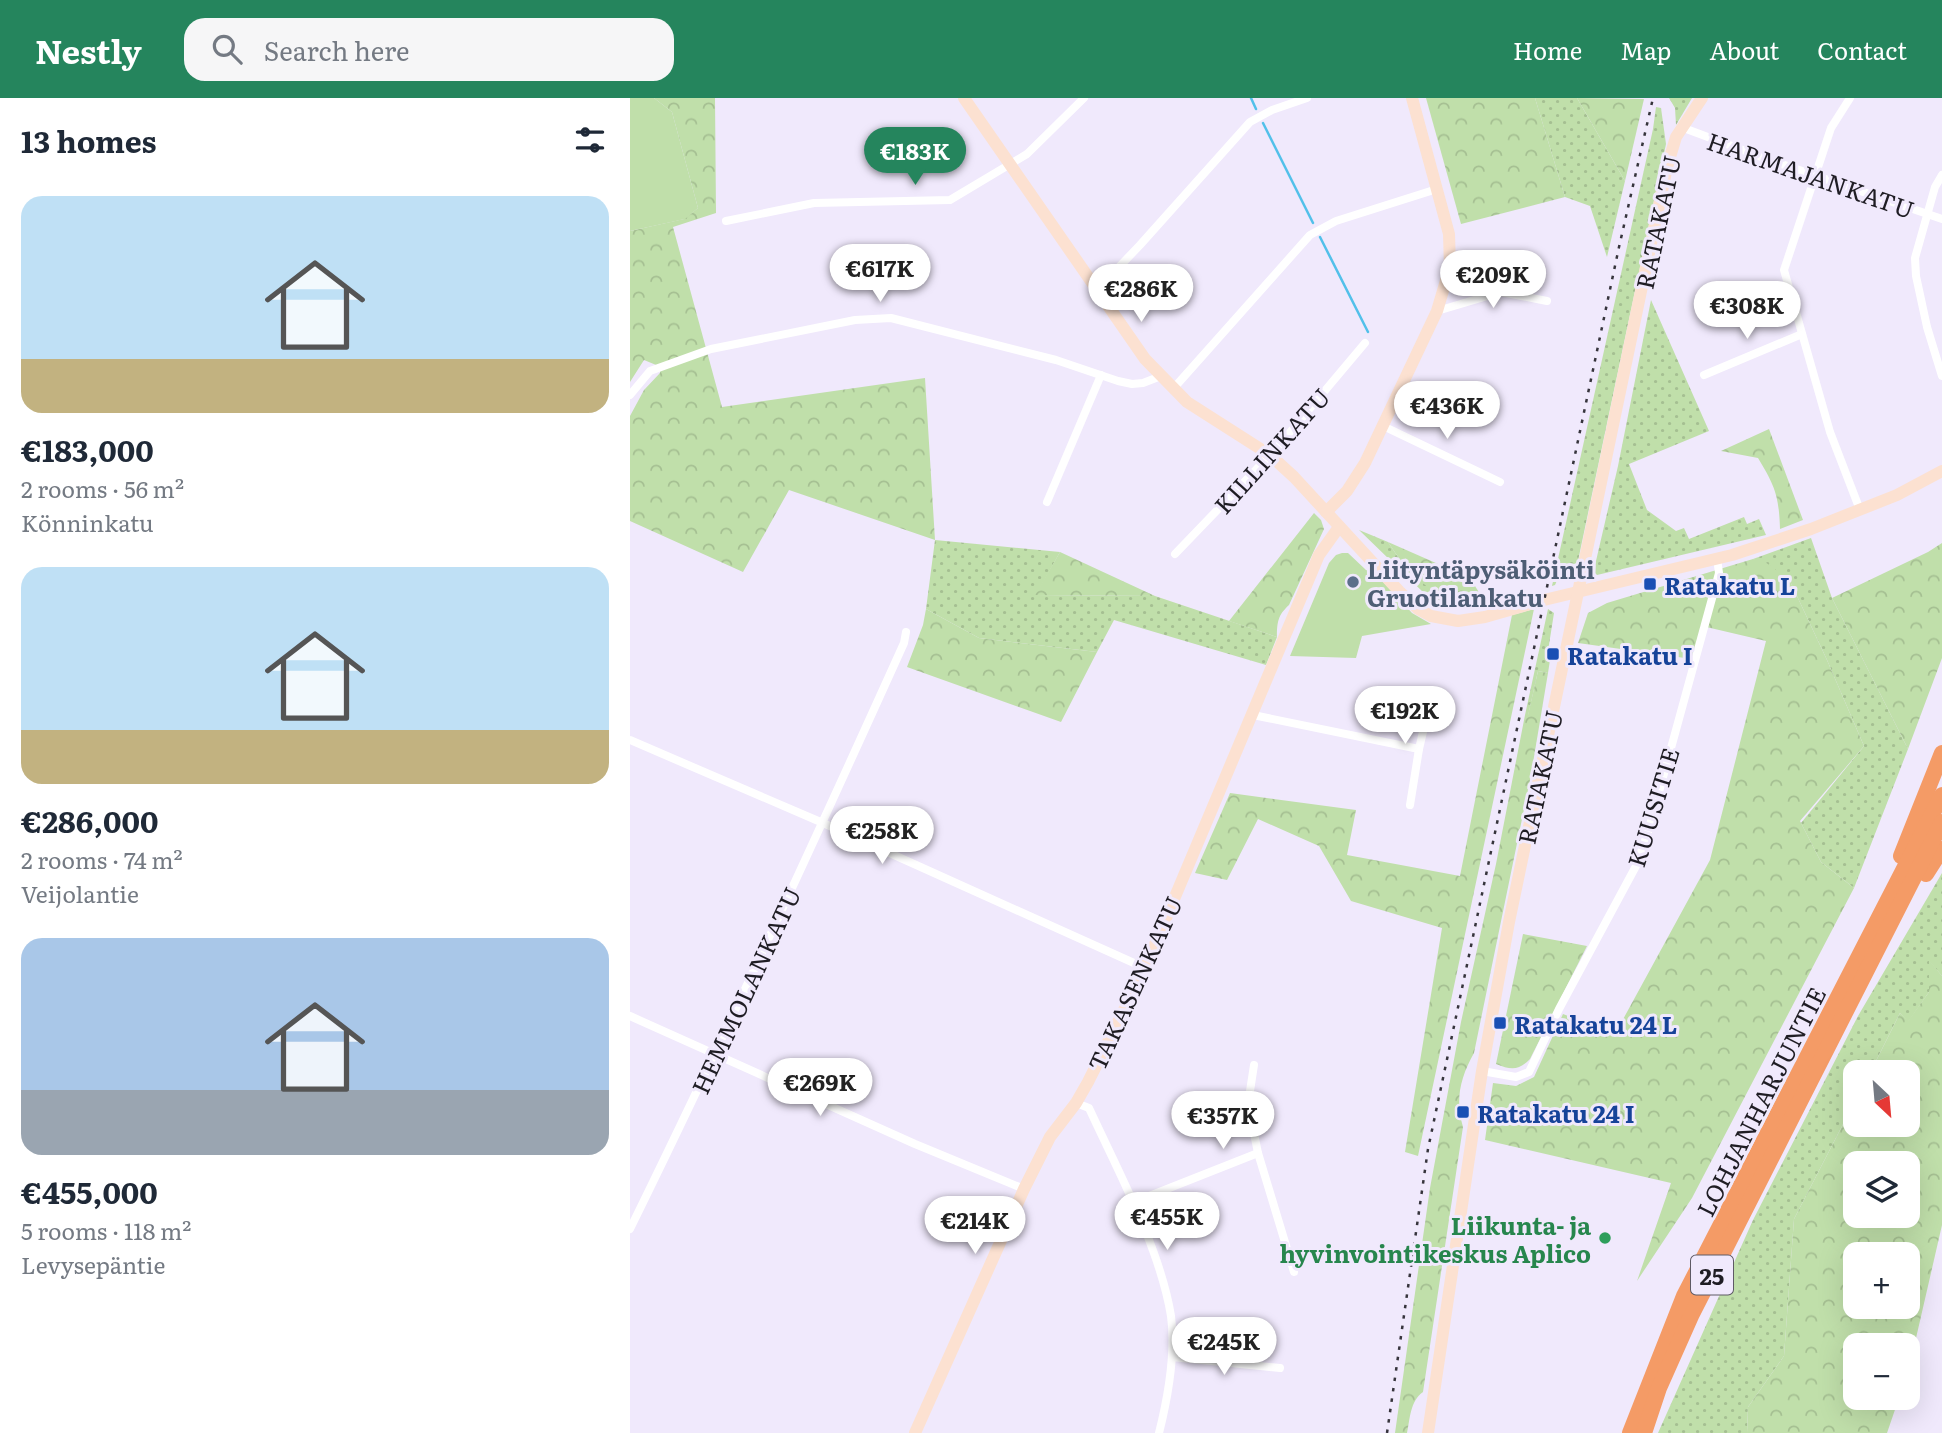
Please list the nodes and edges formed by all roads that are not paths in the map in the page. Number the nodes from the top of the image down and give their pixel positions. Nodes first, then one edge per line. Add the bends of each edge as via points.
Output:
1 (964, 98) edge
2 (1084, 98) edge
3 (1307, 98) edge
4 (1412, 98) edge
5 (1702, 98) edge
6 (1850, 98) edge
7 (1681, 127) junction
8 (1009, 164) junction
9 (1942, 174) edge
10 (1814, 175) junction
11 (1437, 189) junction
12 (1928, 214) junction
13 (1942, 219) edge
14 (726, 221) dead end
15 (1097, 290) junction
16 (1547, 301) dead end
17 (1437, 311) junction
18 (1802, 334) junction
19 (1364, 343) dead end
20 (1101, 375) junction
21 (1704, 375) dead end
22 (1161, 376) junction
23 (1942, 376) edge
24 (1173, 389) junction
25 (630, 395) edge
26 (1383, 426) junction
27 (1270, 455) junction
28 (1942, 471) edge
29 (1500, 482) dead end
30 (1047, 502) dead end
31 (1860, 510) junction
32 (1326, 512) junction
33 (1339, 527) junction
34 (1175, 554) dead end
35 (1717, 558) junction
36 (1577, 593) junction
37 (906, 632) dead end
38 (1432, 693) dead end
39 (1253, 715) junction
40 (630, 740) edge
41 (1419, 748) junction
42 (1942, 753) edge
43 (1942, 795) edge
44 (1410, 805) dead end
45 (1942, 822) edge
46 (823, 823) junction
47 (1942, 849) edge
48 (1879, 932) junction
49 (1145, 968) junction
50 (630, 1016) edge
51 (715, 1055) junction
52 (1254, 1066) dead end
53 (1482, 1071) junction
54 (1076, 1103) junction
55 (1258, 1153) junction
56 (1024, 1189) junction
57 (1133, 1202) junction
58 (630, 1229) edge
59 (1294, 1272) dead end
60 (1668, 1333) junction
61 (1172, 1357) junction
62 (1280, 1368) dead end
63 (915, 1433) edge
64 (1159, 1433) edge
65 (1427, 1433) edge
66 (1619, 1433) edge
67 (1630, 1433) edge
68 (1644, 1433) edge

1 - 8 street
2 - 8 street via 1027,154
3 - 15 street via 1250,122
4 - 11 street
5 - 7 street, RATAKATU
6 - 10 street via 1831,128
7 - 10 street, HARMAJANKATU
7 - 36 street, RATAKATU via 1667,167
8 - 14 street via 950,200 814,203
8 - 15 street
9 - 12 street
10 - 12 street, HARMAJANKATU
10 - 18 street via 1784,270
11 - 17 street via 1449,234 1451,267
11 - 24 street via 1336,221 1310,235
12 - 13 street, HARMAJANKATU
12 - 23 street via 1915,258 1916,276
15 - 22 street
16 - 17 street via 1501,292
17 - 26 street
18 - 21 street
18 - 31 street via 1830,432
19 - 27 street, KILLINKATU
20 - 22 street via 1132,384
20 - 25 street via 891,318 855,320 712,349 650,370
20 - 30 street
22 - 24 street
24 - 27 street
26 - 29 street
26 - 32 street via 1347,491
27 - 32 street
27 - 34 street, KILLINKATU
28 - 31 street
31 - 35 street
32 - 33 street
33 - 36 street via 1418,609 1443,619 1485,617
33 - 39 street, TAKASENKATU via 1319,555
35 - 36 street
35 - 53 street, KUUSITIE via 1719,573 1636,866 1529,1072 1516,1077
36 - 53 street, RATAKATU
37 - 46 street, HEMMOLANKATU
38 - 41 street
39 - 41 street
39 - 49 street, TAKASENKATU
40 - 46 street
41 - 44 street
42 - 48 highway
43 - 48 highway, LOHJANHARJUNTIE / 25
45 - 48 highway, LOHJANHARJUNTIE / 25
46 - 49 street
46 - 51 street, HEMMOLANKATU
47 - 48 highway
48 - 60 highway, LOHJANHARJUNTIE / 25
48 - 68 highway, LOHJANHARJUNTIE / 25 via 1691,1316
49 - 54 street, TAKASENKATU
50 - 51 street
51 - 56 street
51 - 58 street, HEMMOLANKATU
52 - 55 street via 1248,1104
53 - 65 street, RATAKATU
54 - 56 street, TAKASENKATU via 1050,1137
54 - 57 street via 1088,1108
55 - 57 street
55 - 59 street
56 - 63 street, TAKASENKATU
57 - 61 street via 1171,1317
60 - 66 highway via 1650,1358
60 - 67 highway, LOHJANHARJUNTIE / 25
61 - 62 street
61 - 64 street

